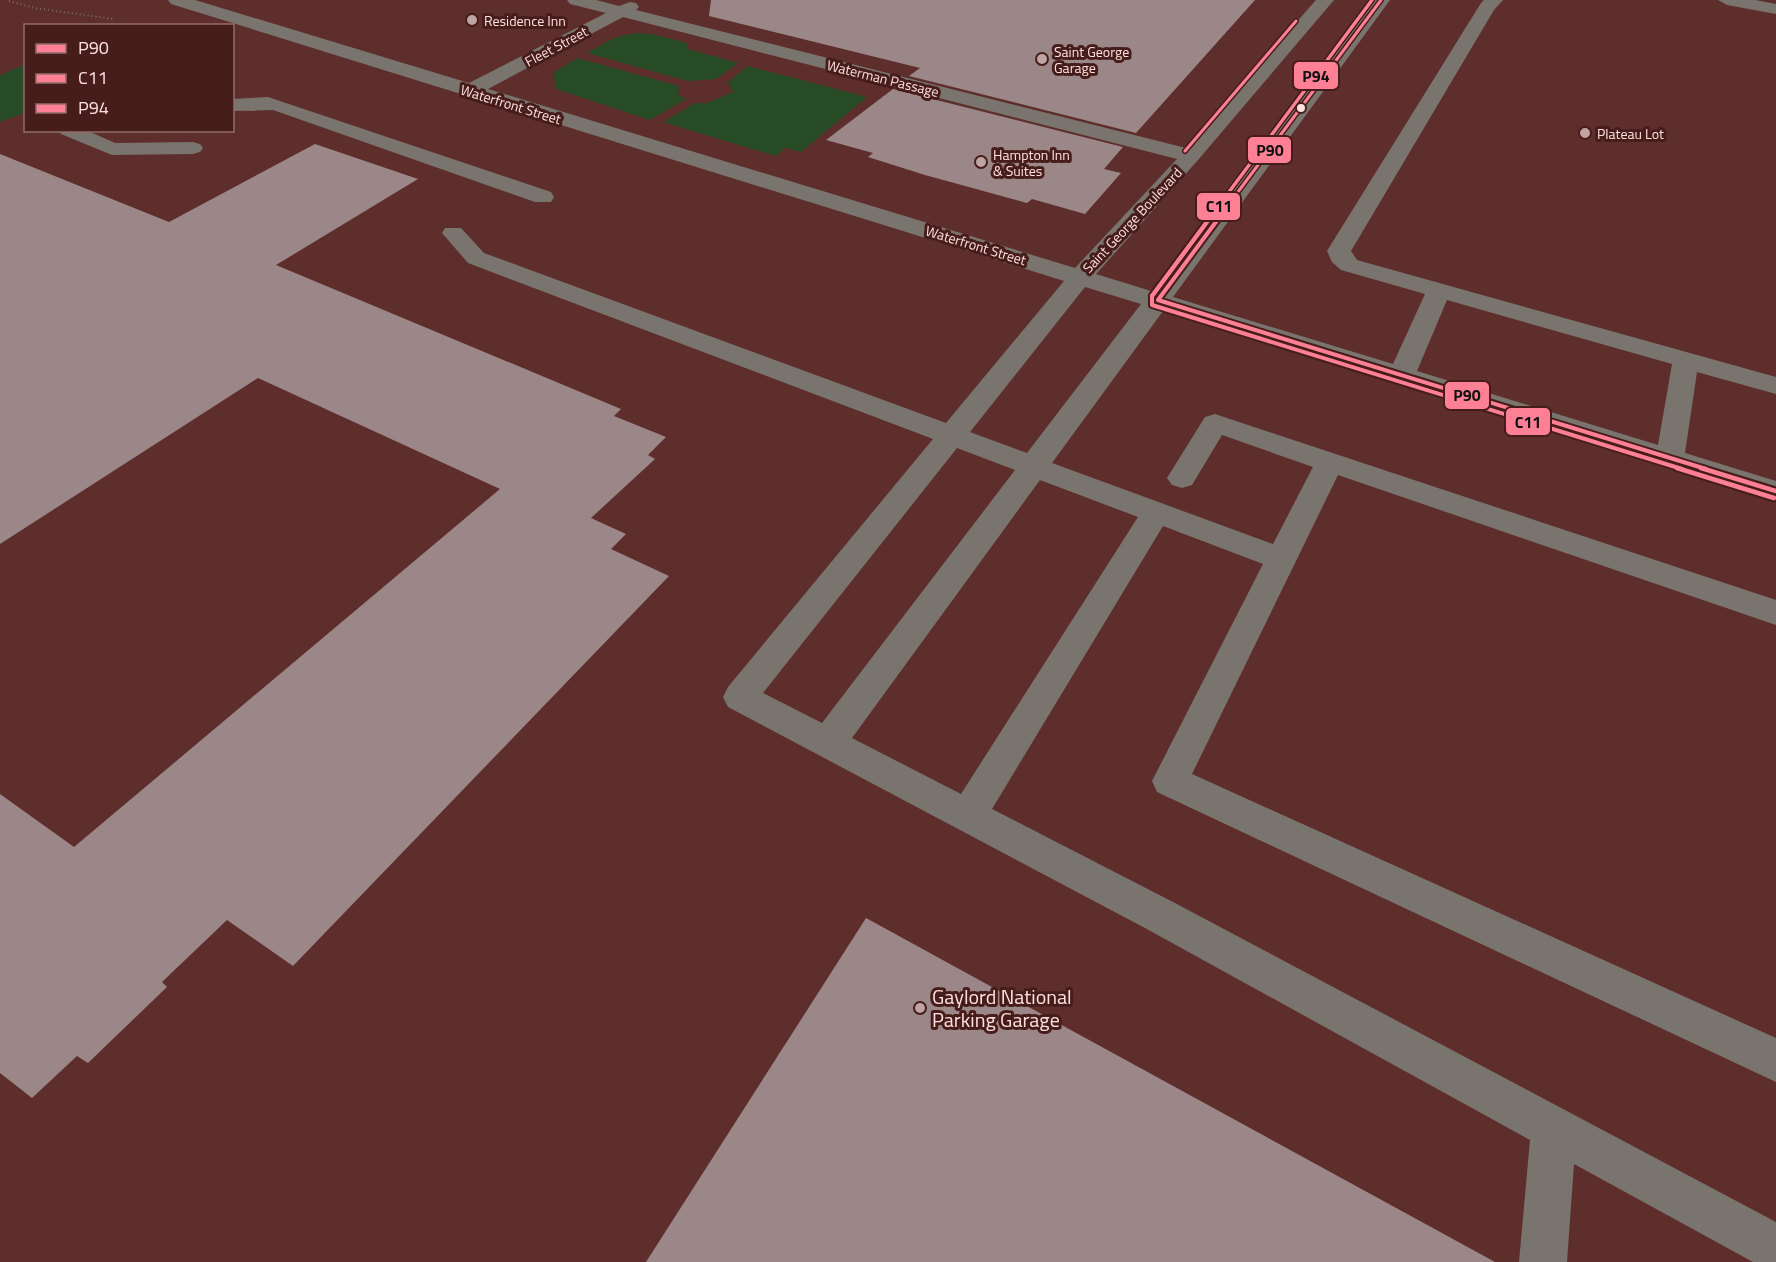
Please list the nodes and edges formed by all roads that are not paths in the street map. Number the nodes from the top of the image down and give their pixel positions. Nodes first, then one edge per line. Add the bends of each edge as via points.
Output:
1 (177, 0) edge
2 (576, 0) edge
3 (642, 0) edge
4 (1325, 0) edge
5 (1494, 0) edge
6 (1727, 0) edge
7 (1378, 4) edge
8 (1776, 9) edge
9 (621, 12) junction
10 (469, 91) junction
11 (234, 105) edge
12 (73, 132) edge
13 (193, 148) dead end
14 (1191, 156) junction
15 (543, 197) dead end
16 (453, 233) dead end
17 (1080, 277) junction
18 (1439, 290) junction
19 (1158, 300) junction
20 (1686, 360) junction
21 (1402, 375) junction
22 (1776, 386) edge
23 (952, 434) junction
24 (1670, 458) junction
25 (1330, 462) junction
26 (1034, 465) junction
27 (1182, 478) dead end
28 (1776, 491) edge
29 (1157, 511) junction
30 (1281, 559) junction
31 (1776, 613) edge
32 (827, 744) junction
33 (967, 817) junction
34 (1776, 1060) edge
35 (1554, 1128) junction
36 (1776, 1248) edge
37 (1543, 1262) edge

1 - 10 street, Waterfront Street
2 - 9 street, Waterman Passage
3 - 9 street, Fleet Street
4 - 7 street
4 - 14 street, Saint George Boulevard
5 - 18 street via 1339,251 1349,265
6 - 8 street
7 - 19 street
9 - 10 street, Fleet Street
9 - 14 street, Waterman Passage
10 - 17 street, Waterfront Street
11 - 15 street via 280,106
12 - 13 street via 112,149
14 - 17 street, Saint George Boulevard
16 - 23 street via 476,258
17 - 19 street, Waterfront Street
17 - 23 street, Saint George Boulevard
18 - 20 street
18 - 21 street
19 - 21 street, Waterfront Street
19 - 26 street
20 - 22 street
20 - 24 street
21 - 24 street, Waterfront Street
23 - 26 street
23 - 32 street, Saint George Boulevard via 740,697
24 - 28 street, Waterfront Street
25 - 27 street via 1215,423
25 - 30 street
25 - 31 street
26 - 29 street
26 - 32 street
29 - 30 street
29 - 33 street
30 - 34 street via 1170,781
32 - 33 street
33 - 35 street via 1160,915
35 - 36 street
35 - 37 street

